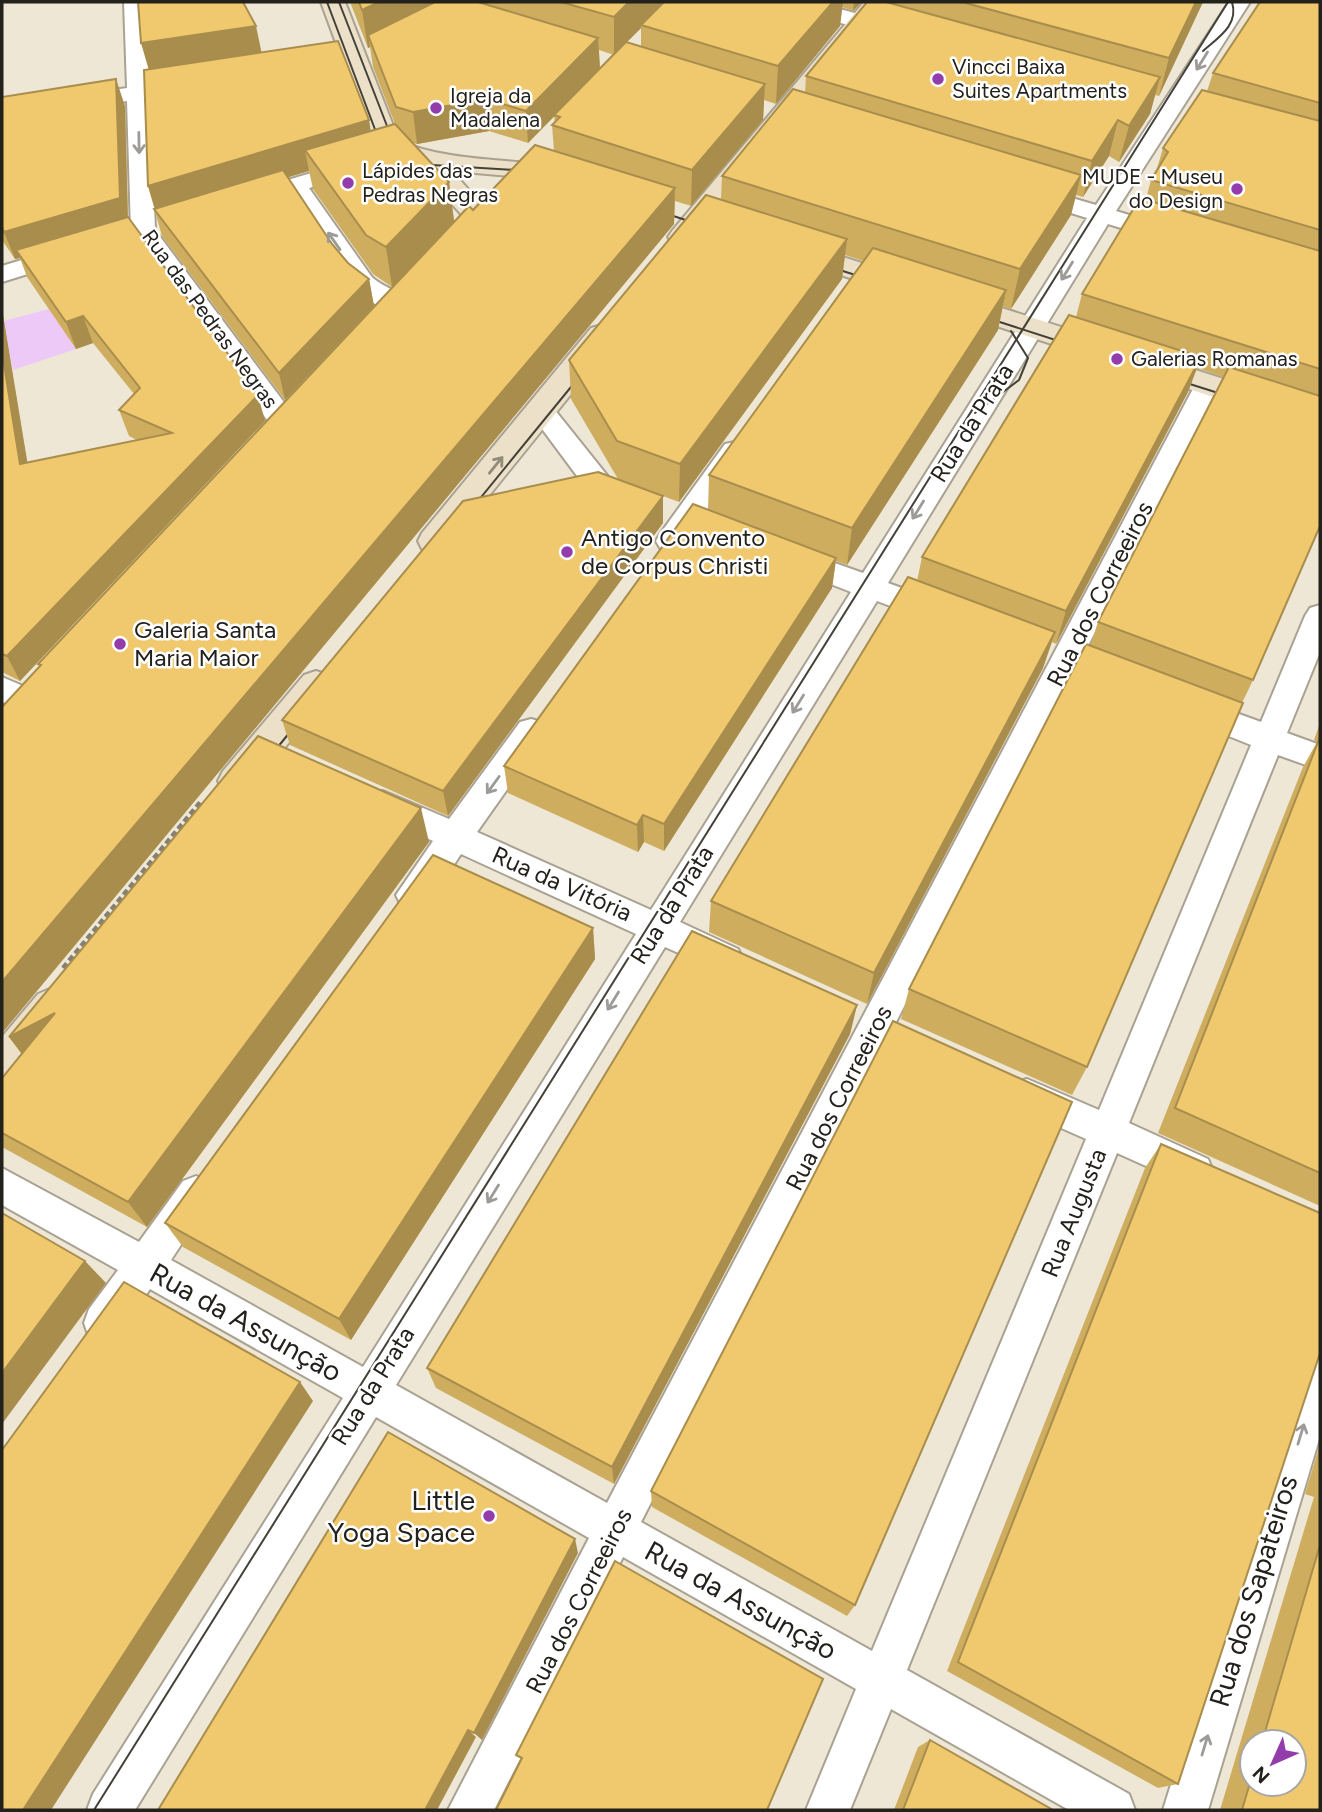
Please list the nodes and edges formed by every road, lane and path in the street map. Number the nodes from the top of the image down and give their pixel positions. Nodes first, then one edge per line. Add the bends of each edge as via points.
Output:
1 (135, 2) edge
2 (333, 2) edge
3 (790, 2) edge
4 (877, 2) edge
5 (1239, 2) edge
6 (860, 21) junction
7 (907, 35) edge
8 (364, 58) junction
9 (328, 64) edge
10 (216, 81) edge
11 (138, 92) junction
12 (1142, 101) edge
13 (1179, 111) junction
14 (2, 113) edge
15 (401, 153) junction
16 (531, 158) junction
17 (428, 160) junction
18 (295, 185) junction
19 (593, 186) edge
20 (1008, 186) edge
21 (229, 205) edge
22 (664, 209) edge
23 (1102, 214) junction
24 (710, 223) junction
25 (153, 228) junction
26 (117, 239) edge
27 (1189, 240) edge
28 (770, 243) edge
29 (92, 247) edge
30 (660, 265) edge
31 (2, 274) edge
32 (398, 304) edge
33 (626, 306) edge
34 (1032, 328) junction
35 (1208, 385) junction
36 (541, 410) junction
37 (1320, 421) edge
38 (285, 424) edge
39 (751, 429) edge
40 (551, 495) edge
41 (496, 505) edge
42 (460, 509) junction
43 (764, 548) edge
44 (417, 561) edge
45 (654, 562) edge
46 (870, 588) junction
47 (1320, 616) edge
48 (962, 622) edge
49 (340, 655) edge
50 (51, 673) edge
51 (14, 694) edge
52 (1171, 701) edge
53 (551, 705) edge
54 (2, 726) edge
55 (1270, 738) junction
56 (263, 750) junction
57 (1320, 758) edge
58 (294, 763) edge
59 (356, 792) edge
60 (212, 799) joint
61 (455, 836) junction
62 (398, 914) edge
63 (658, 928) junction
64 (751, 970) edge
65 (63, 980) joint
66 (2, 1067) edge
67 (1002, 1084) edge
68 (1108, 1131) junction
69 (213, 1170) edge
70 (1224, 1184) edge
71 (2, 1185) edge
72 (144, 1265) junction
73 (81, 1353) edge
74 (1320, 1373) edge
75 (370, 1391) junction
76 (616, 1530) junction
77 (882, 1680) junction
78 (109, 1810) edge
79 (470, 1810) edge
80 (828, 1810) edge
81 (1113, 1810) edge
82 (1185, 1810) edge

1 - 11 street, Rua das Pedras Negras
2 - 8 main road
3 - 6 street
4 - 6 main road
5 -> 13 street, Rua da Prata via 1187,85
6 - 7 street
6 - 24 main road via 782,118
8 - 9 street
8 - 15 main road via 387,146
10 - 11 street
11 - 14 street
11 -> 25 street, Rua das Pedras Negras
12 - 13 street
13 - 23 street, Rua da Prata
15 - 17 main road
15 - 18 street
16 - 17 main road
16 - 17 main road via 483,211
16 - 19 main road
18 - 21 street
32 -> 18 street via 362,282
20 - 23 street
22 - 24 main road
23 - 27 street
23 -> 34 street, Rua da Prata
24 - 30 main road
25 - 26 street
25 - 38 street, Rua das Pedras Negras
28 - 34 main road via 855,284
29 - 31 street
33 - 36 main road
34 - 35 main road
34 -> 46 street, Rua da Prata
35 - 37 main road
35 - 76 street, Rua dos Correeiros
36 - 40 street via 612,490
42 -> 36 main road
39 - 45 street
41 - 42 street
42 - 44 main road
43 - 46 street
46 - 48 street
46 -> 63 street, Rua da Prata
47 - 55 street, Rua Augusta
49 - 56 main road
50 - 51 main road
51 - 54 main road
52 - 55 street
53 -> 61 street
55 - 57 street
55 - 68 street, Rua Augusta
56 - 58 street
56 - 60 main road
59 - 61 street, Rua da Vitória
60 - 65 path
61 - 62 street
61 - 63 street, Rua da Vitória
63 - 64 street, Rua da Vitória
63 -> 75 street, Rua da Prata
65 - 66 main road
67 - 68 street
68 - 70 street
68 - 77 street, Rua Augusta
69 - 72 street
71 - 72 street, Rua da Assunção
72 - 73 street
72 - 75 street, Rua da Assunção
82 -> 74 street, Rua dos Sapateiros
75 - 76 street, Rua da Assunção
75 - 78 street, Rua da Prata
76 - 77 street, Rua da Assunção
76 - 79 street, Rua dos Correeiros
77 - 80 street, Rua Augusta
77 - 81 street, Rua da Assunção

